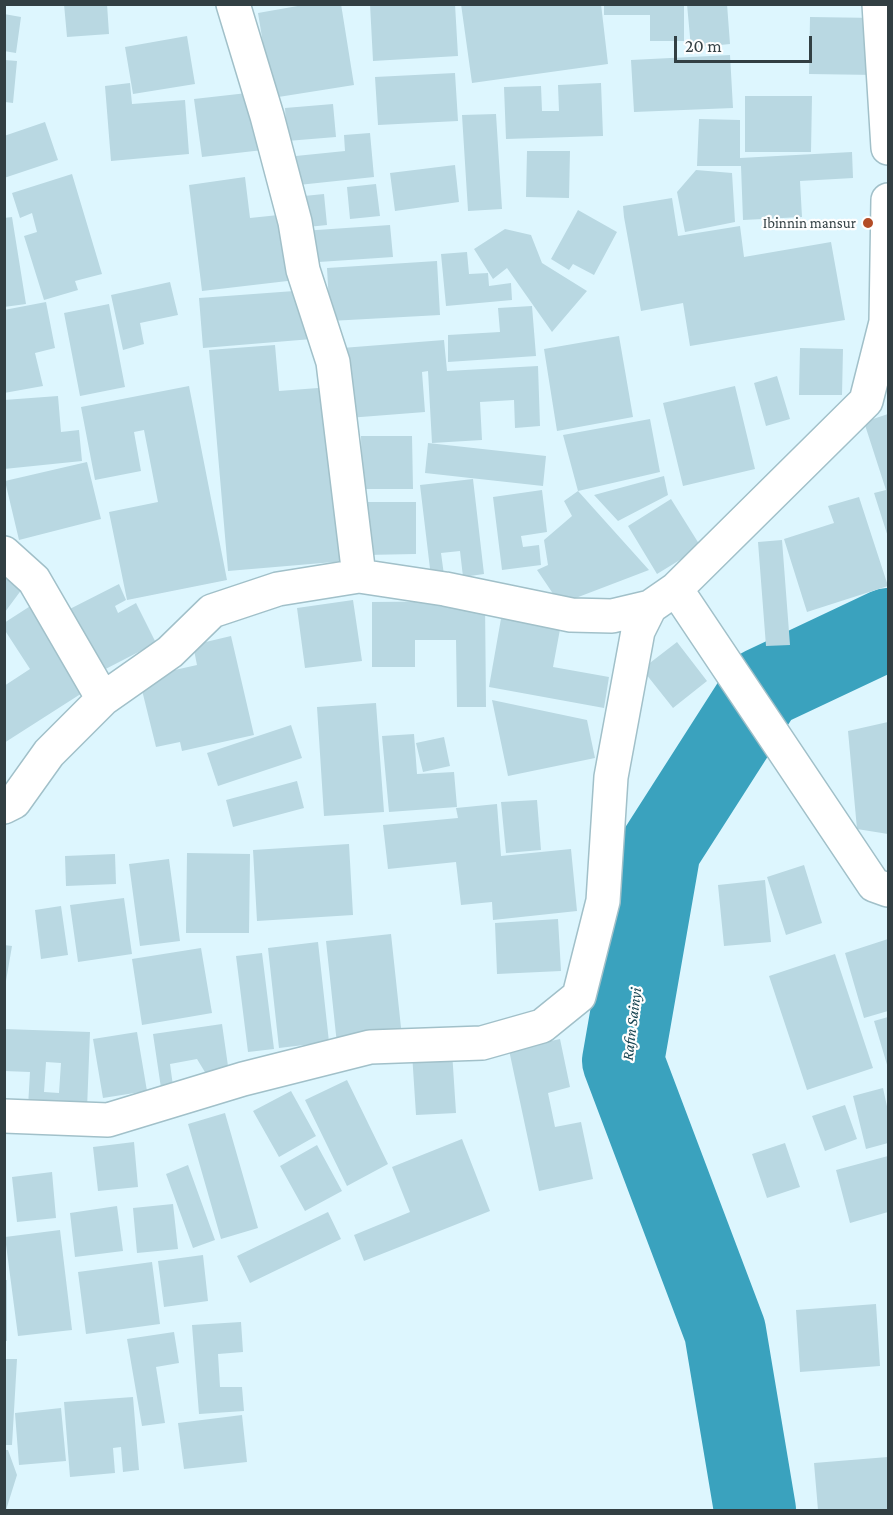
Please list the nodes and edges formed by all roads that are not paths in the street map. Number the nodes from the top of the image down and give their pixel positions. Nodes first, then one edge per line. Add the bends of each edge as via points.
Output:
1 (233, 4) edge
2 (879, 4) edge
3 (888, 148) edge
4 (888, 200) edge
5 (887, 323) edge
6 (4, 553) edge
7 (359, 576) junction
8 (663, 598) junction
9 (103, 699) junction
10 (4, 807) edge
11 (888, 890) edge
12 (4, 1116) edge

1 - 7 street via 295,222 303,270 333,362
2 - 3 street
4 - 5 street
5 - 8 street via 866,401
6 - 9 street via 34,580
7 - 8 street via 571,615 612,616
7 - 9 street via 279,589 212,611 170,652
8 - 11 street via 874,885
8 - 12 street via 638,631 611,777 603,901 579,996 542,1026 482,1043 370,1047 243,1079 108,1120
9 - 10 street via 49,753 14,802

